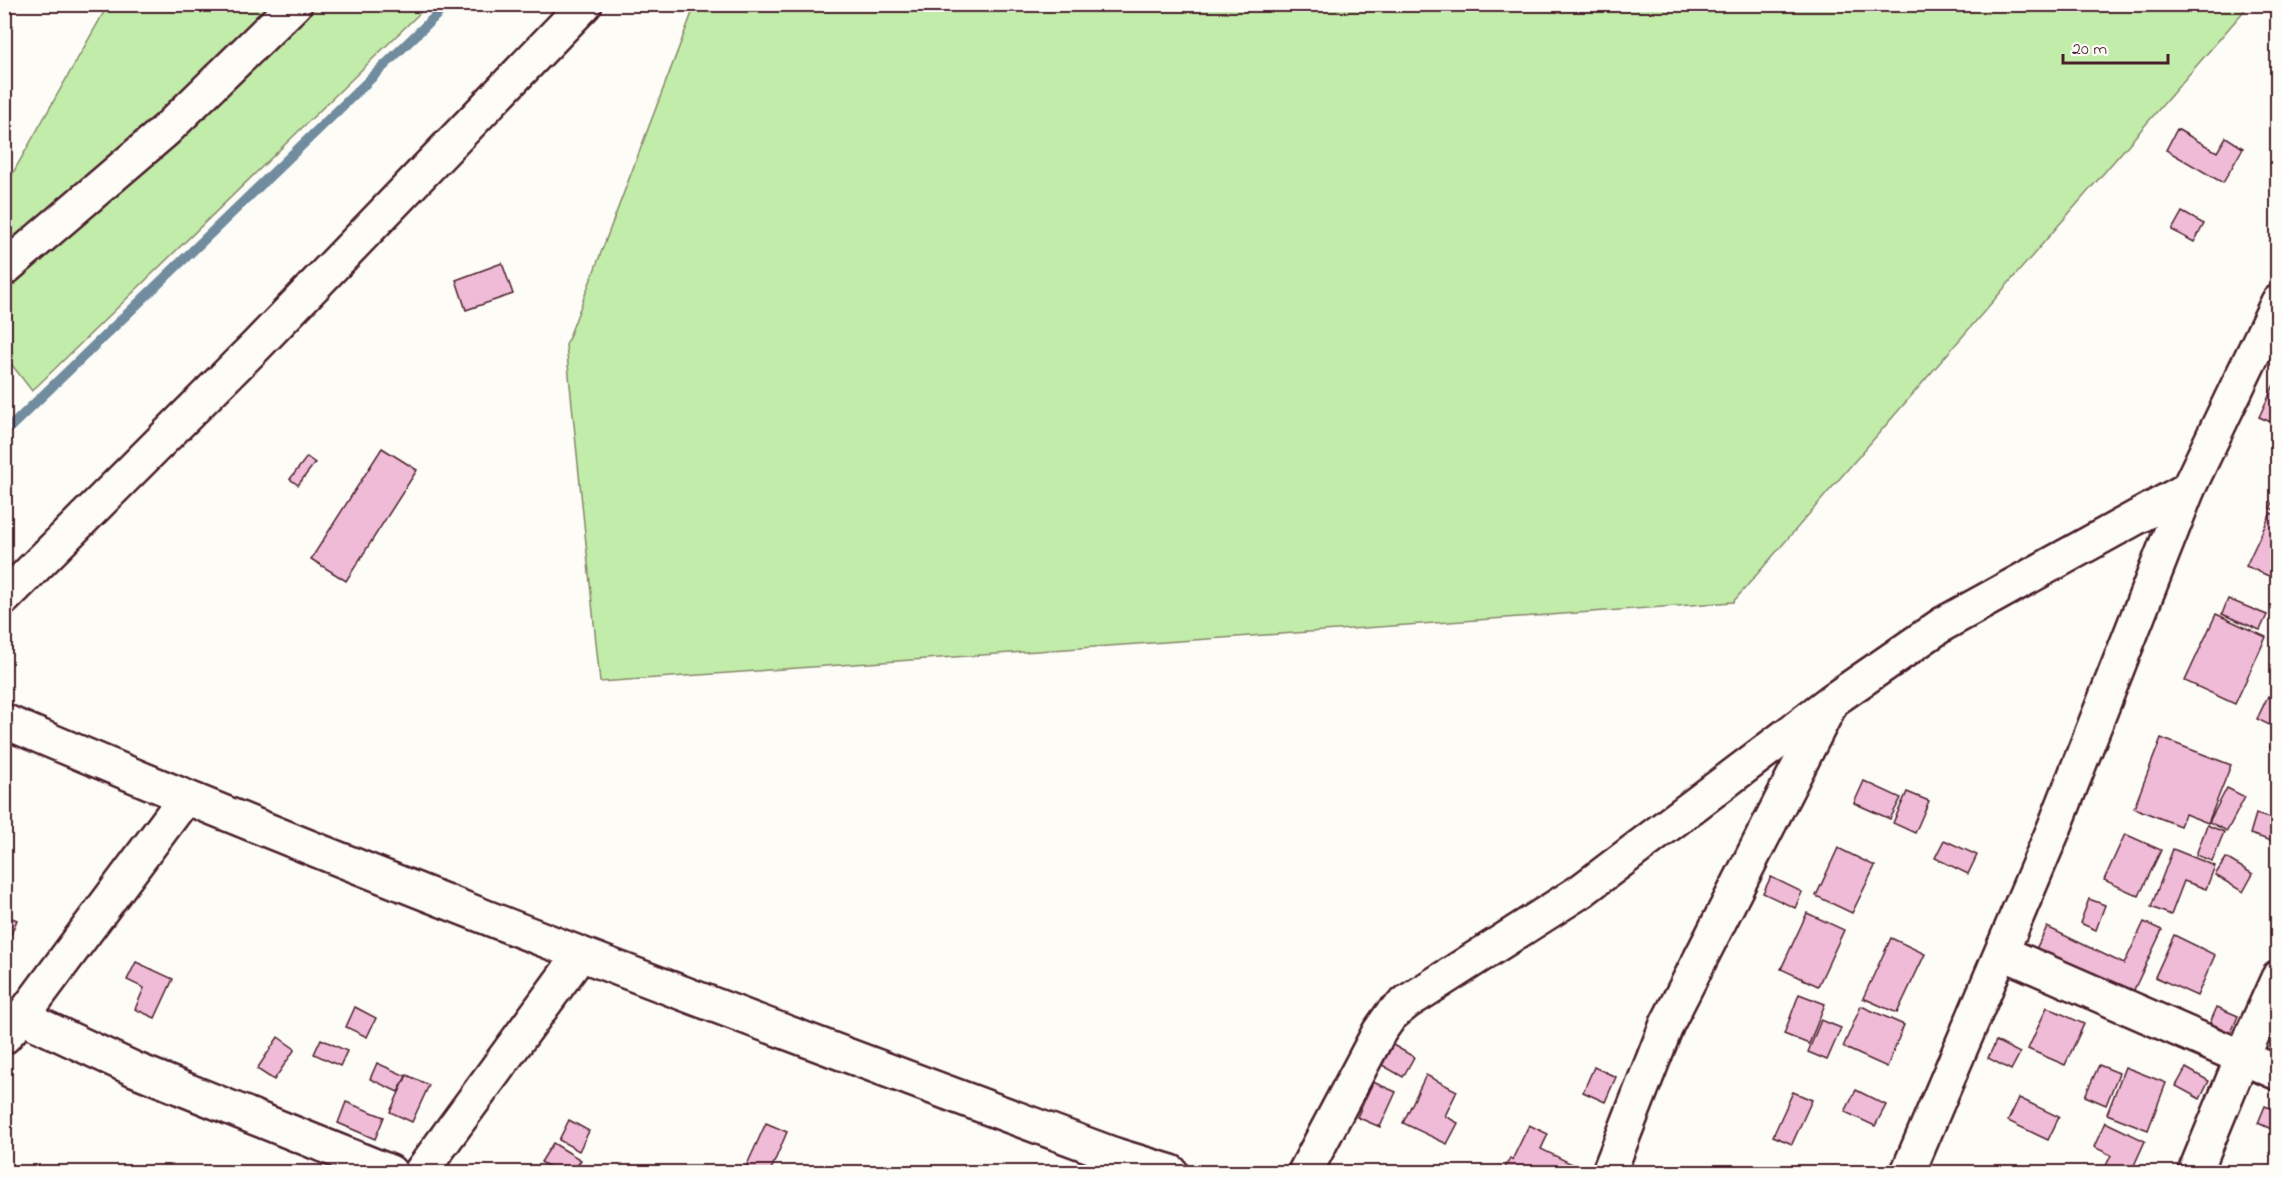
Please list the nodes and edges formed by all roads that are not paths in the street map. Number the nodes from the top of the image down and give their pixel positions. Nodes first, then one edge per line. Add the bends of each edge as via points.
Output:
1 (295, 4) edge
2 (585, 4) edge
3 (4, 269) edge
4 (2274, 316) edge
5 (2188, 489) junction
6 (4, 598) edge
7 (1833, 700) junction
8 (4, 721) edge
9 (185, 798) junction
10 (2003, 953) junction
11 (580, 955) junction
12 (2277, 978) edge
13 (13, 1027) edge
14 (2242, 1058) junction
15 (2277, 1073) edge
16 (1107, 1164) edge
17 (390, 1173) edge
18 (421, 1173) edge
19 (1171, 1173) edge
20 (1305, 1173) edge
21 (1609, 1173) edge
22 (1908, 1173) edge
23 (2195, 1173) edge

1 - 3 street via 166,130
2 - 6 street via 256,346
4 - 5 street
5 - 7 street via 1943,624
5 - 10 street
7 - 20 street via 1581,891 1391,1015
7 - 21 street via 1667,1023
8 - 9 street
9 - 11 street
9 - 13 street
10 - 14 street
10 - 22 street
11 - 16 street
11 - 18 street
12 - 14 street
13 - 17 street via 134,1069
14 - 15 street
14 - 23 street
16 - 19 street

